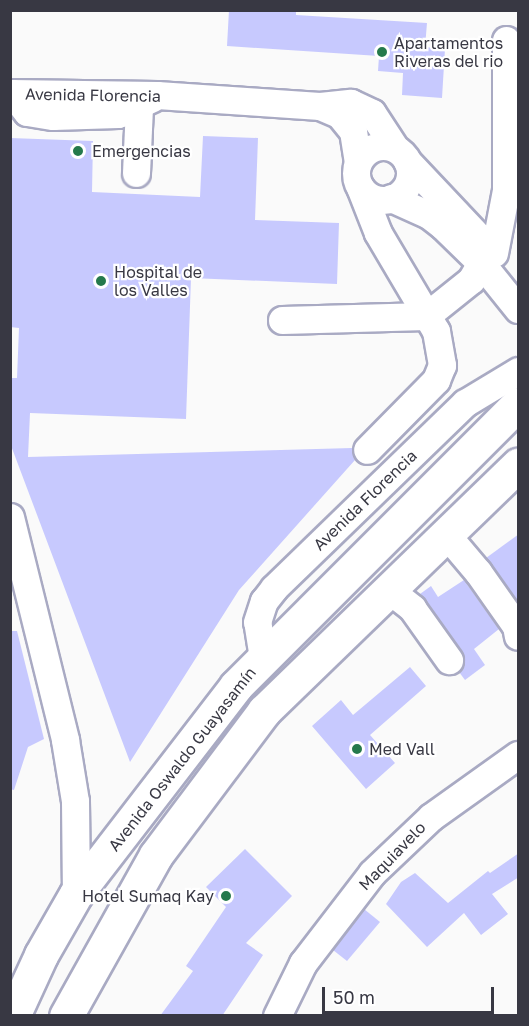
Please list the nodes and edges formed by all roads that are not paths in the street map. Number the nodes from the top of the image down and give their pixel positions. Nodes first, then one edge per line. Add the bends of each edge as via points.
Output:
1 (506, 40) dead end
2 (11, 93) edge
3 (148, 102) junction
4 (320, 106) junction
5 (512, 132) edge
6 (401, 155) junction
7 (136, 172) dead end
8 (359, 175) junction
9 (391, 198) junction
10 (512, 205) edge
11 (487, 258) junction
12 (519, 283) edge
13 (519, 309) edge
14 (426, 316) junction
15 (282, 320) dead end
16 (519, 371) edge
17 (519, 404) edge
18 (367, 450) dead end
19 (519, 465) edge
20 (11, 519) edge
21 (445, 533) junction
22 (388, 589) junction
23 (519, 636) edge
24 (262, 658) junction
25 (449, 660) dead end
26 (519, 755) edge
27 (76, 894) junction
28 (13, 1016) edge
29 (66, 1016) edge
30 (277, 1016) edge

1 - 5 street
2 - 3 street, Avenida Florencia
3 - 4 street, Avenida Florencia
3 - 7 street
4 - 6 street, Avenida Florencia via 364,106
4 - 8 street, Avenida Florencia via 339,114 353,131
5 - 10 street
6 - 8 street via 377,146
6 - 9 street via 410,170 405,187
6 - 11 street, Avenida Florencia
8 - 9 street, Avenida Florencia via 374,198
8 - 14 street via 378,232
9 - 11 street, Avenida Florencia via 429,215
10 - 11 street
11 - 12 street, Avenida Florencia
11 - 13 street, Avenida Florencia
11 - 14 street via 471,280
14 - 15 street
14 - 18 street via 442,350 436,380
16 - 24 street, Avenida Florencia via 465,403 274,588 257,622
17 - 24 main road, Avenida Oswaldo Guayasamín
19 - 21 main road
20 - 27 street via 65,740 75,801
21 - 22 main road
21 - 23 street via 478,572
22 - 25 street via 412,608
22 - 29 main road via 264,711 156,855
24 - 27 main road, Avenida Oswaldo Guayasamín via 230,692
26 - 30 street, Maquiavelo via 431,817 372,873 303,963
27 - 28 main road, Avenida Oswaldo Guayasamín via 41,955

